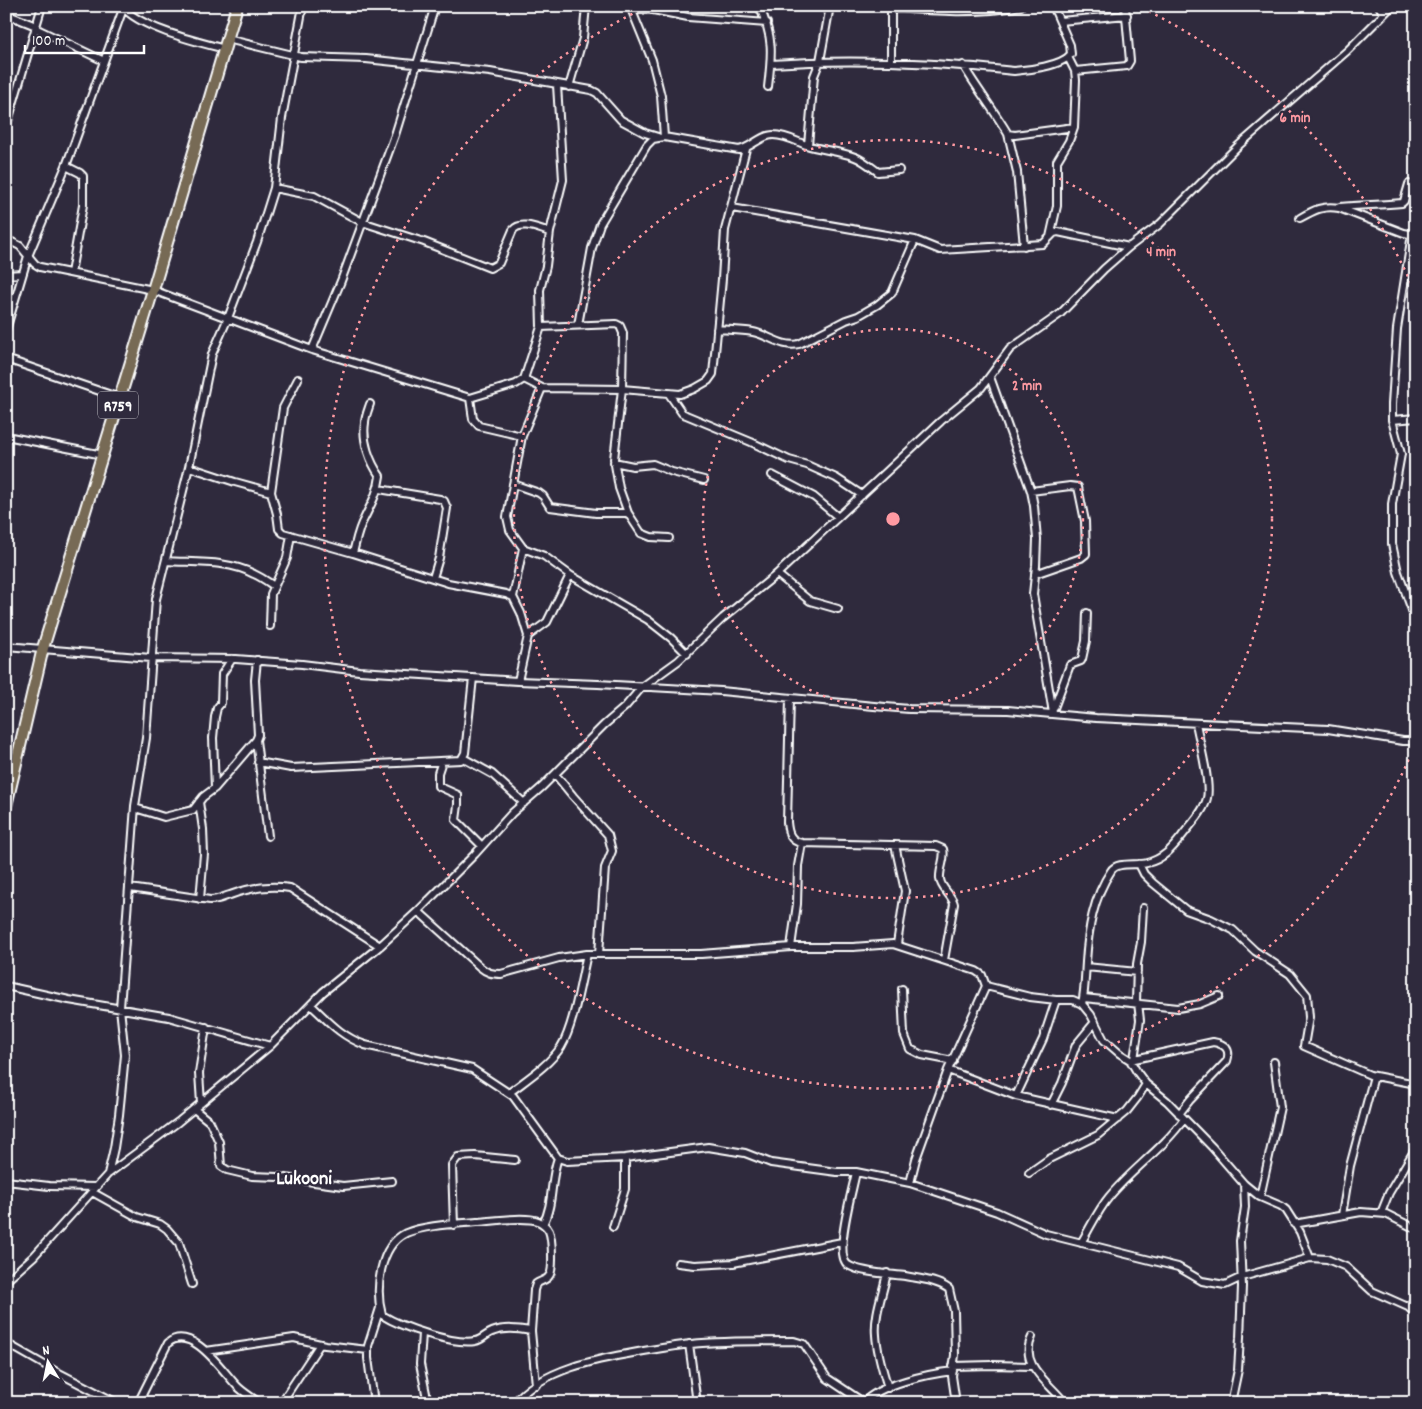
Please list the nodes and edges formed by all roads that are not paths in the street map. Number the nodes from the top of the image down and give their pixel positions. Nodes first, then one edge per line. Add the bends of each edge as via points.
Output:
1 (42, 6) edge
2 (238, 6) edge
3 (303, 6) edge
4 (434, 6) edge
5 (586, 6) edge
6 (759, 6) edge
7 (830, 6) edge
8 (1021, 6) edge
9 (1053, 6) edge
10 (1125, 6) edge
11 (1379, 6) edge
12 (1392, 6) edge
13 (122, 7) edge
14 (891, 7) edge
15 (630, 8) edge
16 (6, 14) edge
17 (1384, 14) junction
18 (1126, 15) junction
19 (1060, 22) junction
20 (767, 23) junction
21 (35, 27) junction
22 (226, 44) junction
23 (293, 56) junction
24 (1068, 58) junction
25 (104, 61) junction
26 (820, 61) junction
27 (891, 61) junction
28 (771, 64) junction
29 (417, 65) junction
30 (963, 65) junction
31 (1075, 71) junction
32 (557, 85) junction
33 (570, 87) junction
34 (768, 87) dead end
35 (1074, 127) junction
36 (6, 128) edge
37 (1008, 134) junction
38 (662, 137) junction
39 (808, 145) junction
40 (746, 149) junction
41 (66, 166) junction
42 (899, 170) dead end
43 (1409, 184) dead end
44 (274, 188) junction
45 (732, 208) junction
46 (1339, 208) junction
47 (1300, 218) dead end
48 (362, 222) junction
49 (550, 232) junction
50 (1414, 235) edge
51 (1050, 238) junction
52 (6, 240) edge
53 (914, 240) junction
54 (1024, 246) junction
55 (1130, 247) junction
56 (28, 256) junction
57 (70, 273) junction
58 (22, 274) junction
59 (6, 275) edge
60 (154, 290) junction
61 (228, 318) junction
62 (578, 325) junction
63 (541, 326) junction
64 (717, 329) junction
65 (6, 330) edge
66 (312, 350) junction
67 (6, 359) edge
68 (990, 377) junction
69 (298, 379) dead end
70 (524, 379) junction
71 (542, 388) junction
72 (622, 389) junction
73 (669, 394) junction
74 (120, 398) junction
75 (470, 398) junction
76 (370, 404) dead end
77 (1416, 418) edge
78 (1392, 420) junction
79 (6, 436) edge
80 (522, 436) junction
81 (102, 455) junction
82 (614, 462) junction
83 (189, 467) junction
84 (772, 475) dead end
85 (704, 480) dead end
86 (513, 484) junction
87 (379, 489) junction
88 (1031, 491) junction
89 (271, 492) junction
90 (862, 495) junction
91 (628, 513) junction
92 (838, 517) junction
93 (291, 535) junction
94 (669, 538) dead end
95 (523, 548) junction
96 (353, 553) junction
97 (166, 561) junction
98 (777, 574) junction
99 (1035, 574) junction
100 (570, 575) junction
101 (433, 578) junction
102 (274, 586) junction
103 (513, 597) junction
104 (838, 609) dead end
105 (1087, 613) dead end
106 (1416, 621) edge
107 (270, 626) dead end
108 (528, 636) junction
109 (6, 646) edge
110 (44, 648) junction
111 (686, 654) junction
112 (151, 658) junction
113 (232, 659) junction
114 (257, 660) junction
115 (474, 678) junction
116 (518, 682) junction
117 (642, 687) junction
118 (790, 698) junction
119 (1053, 711) junction
120 (1196, 723) junction
121 (256, 740) junction
122 (1416, 741) edge
123 (463, 758) junction
124 (442, 761) junction
125 (258, 762) junction
126 (555, 774) junction
127 (215, 788) junction
128 (199, 802) junction
129 (524, 803) junction
130 (6, 806) edge
131 (135, 808) junction
132 (268, 836) dead end
133 (802, 843) junction
134 (895, 845) junction
135 (482, 846) junction
136 (1139, 864) junction
137 (130, 888) junction
138 (200, 899) junction
139 (1142, 908) dead end
140 (418, 911) junction
141 (897, 944) junction
142 (380, 946) junction
143 (791, 947) junction
144 (587, 954) junction
145 (599, 954) junction
146 (944, 960) junction
147 (1086, 967) junction
148 (1137, 972) junction
149 (6, 986) edge
150 (986, 986) junction
151 (902, 989) dead end
152 (1219, 996) dead end
153 (1056, 1000) junction
154 (1083, 1001) junction
155 (1137, 1003) junction
156 (311, 1004) junction
157 (120, 1008) junction
158 (1095, 1022) junction
159 (206, 1027) junction
160 (270, 1046) junction
161 (1132, 1060) junction
162 (952, 1061) junction
163 (1274, 1062) dead end
164 (948, 1070) junction
165 (1374, 1076) junction
166 (1146, 1084) junction
167 (1416, 1084) edge
168 (509, 1093) junction
169 (1016, 1096) junction
170 (201, 1103) junction
171 (1051, 1105) junction
172 (194, 1109) junction
173 (1181, 1116) junction
174 (1118, 1119) junction
175 (1414, 1150) dead end
176 (558, 1158) junction
177 (625, 1158) junction
178 (514, 1160) dead end
179 (856, 1172) junction
180 (108, 1174) junction
181 (1029, 1174) dead end
182 (6, 1181) edge
183 (392, 1181) dead end
184 (910, 1183) junction
185 (1244, 1184) junction
186 (94, 1189) junction
187 (1260, 1196) junction
188 (1381, 1214) junction
189 (1342, 1215) junction
190 (543, 1224) junction
191 (1294, 1224) junction
192 (454, 1225) junction
193 (613, 1227) dead end
194 (1416, 1229) edge
195 (842, 1242) junction
196 (1081, 1243) junction
197 (1310, 1258) junction
198 (678, 1263) dead end
199 (887, 1273) junction
200 (1242, 1277) junction
201 (6, 1281) edge
202 (192, 1284) dead end
203 (1416, 1298) edge
204 (380, 1307) junction
205 (1408, 1307) junction
206 (1416, 1314) edge
207 (531, 1331) junction
208 (422, 1333) junction
209 (1032, 1337) dead end
210 (6, 1343) edge
211 (320, 1344) junction
212 (689, 1344) junction
213 (368, 1350) junction
214 (206, 1351) junction
215 (1032, 1366) junction
216 (953, 1369) junction
217 (536, 1385) junction
218 (888, 1388) junction
219 (117, 1403) edge
220 (138, 1403) edge
221 (260, 1403) edge
222 (281, 1403) edge
223 (374, 1403) edge
224 (428, 1403) edge
225 (514, 1403) edge
226 (697, 1403) edge
227 (863, 1403) edge
228 (956, 1403) edge
229 (1065, 1403) edge
230 (1232, 1403) edge

1 - 21 street
2 - 22 main road, R759
3 - 23 street
4 - 29 street
5 - 33 street via 583,38
6 - 20 street
7 - 26 street
8 - 14 street via 997,11
9 - 19 street
10 - 18 street
11 - 17 street
12 - 17 street
13 - 22 street via 149,25 186,39
13 - 25 street
14 - 27 street
15 - 20 street via 688,17
15 - 38 street via 652,60 661,96
16 - 21 street
17 - 55 street via 1347,51 1238,146 1160,224
18 - 19 street
18 - 31 street via 1130,62 1127,66
19 - 24 street via 1070,45
20 - 28 street via 771,36
21 - 25 street
21 - 36 street
22 - 23 street
22 - 60 main road, R759
23 - 29 street
23 - 44 street
24 - 30 street via 1030,70
24 - 31 street
25 - 41 street
26 - 27 street
26 - 28 street
26 - 39 street via 814,76
27 - 30 street
28 - 34 street
29 - 32 street via 490,72
29 - 48 street
30 - 37 street
31 - 35 street
32 - 33 street
32 - 49 street via 563,180
33 - 38 street via 596,93 621,120 644,133
35 - 37 street
35 - 51 street via 1057,161 1057,206
37 - 54 street via 1017,172
38 - 40 street
38 - 62 street via 647,145 600,224 592,248
39 - 40 street via 785,136 772,135
39 - 42 street via 854,157 878,172
40 - 45 street
41 - 56 street
41 - 57 street via 83,176 83,205
43 - 46 street via 1402,203
44 - 48 street via 314,196
44 - 61 street
45 - 53 street
45 - 64 street via 725,230
46 - 47 street via 1323,206
46 - 50 street
48 - 49 street via 490,268 499,264 516,226
48 - 66 street
49 - 63 street via 540,290
50 - 78 street via 1397,329
51 - 54 street via 1043,244
51 - 55 street via 1058,232
52 - 56 street via 20,246
53 - 54 street via 940,250
53 - 64 street via 892,292 877,305 800,344 792,346 755,332
55 - 68 street via 1060,314 1010,349
56 - 57 street via 40,267
56 - 58 street
57 - 60 street
58 - 59 street
58 - 65 street
60 - 61 street
60 - 74 main road, R759
61 - 66 street
61 - 83 street via 212,354
62 - 63 street
62 - 72 street via 620,326 623,333
63 - 70 street
64 - 73 street via 712,374 708,380 694,389
66 - 75 street
67 - 74 street
68 - 88 street
68 - 90 street
69 - 89 street via 283,408
70 - 71 street
70 - 75 street
71 - 72 street
71 - 80 street
72 - 73 street
72 - 82 street
73 - 90 street via 682,413 829,475
74 - 81 main road, R759
75 - 80 street via 473,419 479,426
76 - 87 street via 364,432 372,464 380,476
77 - 78 street
78 - 106 street via 1402,454 1392,504 1392,544 1398,572
79 - 81 street
80 - 86 street
81 - 110 main road, R759
82 - 85 street via 634,466 653,464
82 - 91 street via 618,488
83 - 89 street
83 - 97 street
84 - 92 street via 814,497
86 - 91 street via 543,496 550,507
86 - 95 street via 507,517 510,530
87 - 96 street via 363,520
87 - 101 street via 444,501 447,508
88 - 99 street via 1036,539
88 - 99 street via 1078,487 1087,547 1081,558
89 - 93 street via 279,529
90 - 92 street
91 - 94 street via 641,533
92 - 98 street
93 - 96 street
93 - 102 street via 288,558
95 - 100 street via 544,556
95 - 103 street
96 - 101 street
97 - 102 street via 240,568
97 - 112 street via 156,599
98 - 104 street via 810,601
98 - 111 street via 723,618
99 - 119 street via 1032,594
100 - 108 street via 547,622
100 - 111 street via 648,620
101 - 103 street
102 - 107 street
103 - 108 street via 522,613
105 - 119 street via 1082,659 1069,667
108 - 116 street
109 - 110 street
110 - 112 street
110 - 130 main road, R759
111 - 117 street
112 - 113 street
112 - 131 street via 146,738
113 - 114 street
113 - 127 street via 222,674 221,704 215,716
114 - 115 street via 359,671
114 - 121 street
115 - 116 street
115 - 123 street
116 - 117 street
117 - 118 street
117 - 126 street
118 - 119 street via 891,708
118 - 133 street via 788,830 791,839
119 - 120 street via 1096,718
120 - 122 street via 1328,729
120 - 136 street via 1208,798 1169,852
121 - 125 street
121 - 127 street
123 - 124 street
123 - 129 street via 492,774
124 - 125 street via 291,768
124 - 135 street via 438,786 458,795 458,825
125 - 132 street
126 - 129 street
126 - 145 street via 611,842 612,852 604,882
127 - 128 street
128 - 131 street via 190,812 166,817
128 - 138 street via 204,854
129 - 135 street
131 - 137 street
133 - 134 street
133 - 143 street
134 - 141 street via 905,891
134 - 146 street via 936,846 944,852 940,879 953,900 954,909
135 - 140 street
136 - 147 street via 1114,867 1107,878 1092,912
136 - 165 street via 1152,883 1186,910 1233,930 1290,974 1307,996 1310,1017 1304,1046
137 - 138 street
137 - 157 street
138 - 142 street via 218,900 259,888 290,888
139 - 148 street via 1142,942
140 - 142 street
140 - 144 street via 486,972 501,974
141 - 143 street
141 - 146 street
142 - 156 street
143 - 145 street via 701,954
144 - 145 street
144 - 168 street via 561,1047 542,1068
146 - 150 street via 976,970 982,974
147 - 148 street
147 - 154 street
148 - 155 street
149 - 157 street
150 - 153 street
150 - 162 street
151 - 162 street via 904,1034 910,1049
152 - 155 street via 1178,1008
153 - 154 street
153 - 169 street via 1045,1034
154 - 155 street
154 - 158 street
155 - 161 street via 1140,1020
156 - 160 street
156 - 168 street via 337,1031 352,1040 472,1069
157 - 159 street
157 - 180 street via 125,1055 118,1123
158 - 161 street via 1104,1040
158 - 171 street via 1076,1045
159 - 160 street
159 - 170 street via 199,1073
160 - 170 street
161 - 166 street
161 - 173 street via 1214,1042 1228,1048 1227,1061 1201,1087
162 - 164 street
163 - 187 street via 1280,1107
164 - 169 street
164 - 184 street
165 - 167 street
165 - 189 street via 1350,1166
166 - 173 street
166 - 174 street
168 - 176 street
169 - 171 street
170 - 172 street
171 - 174 street
172 - 180 street
172 - 183 street via 210,1122 219,1142 221,1166 227,1170 252,1176 343,1186
173 - 185 street
173 - 196 street via 1165,1142 1107,1199
174 - 181 street via 1098,1135 1049,1159
175 - 188 street via 1389,1193
176 - 177 street via 567,1161
176 - 190 street
177 - 179 street via 708,1147 745,1153 771,1163
177 - 193 street via 624,1189
178 - 192 street via 458,1157 452,1165
179 - 184 street
179 - 195 street
180 - 186 street
182 - 186 street
184 - 196 street via 997,1212 1046,1234
185 - 187 street
185 - 200 street via 1240,1248
186 - 201 street via 34,1256
186 - 202 street via 137,1217 168,1229 179,1243
187 - 191 street via 1286,1210
188 - 189 street via 1361,1212
188 - 194 street
189 - 191 street
190 - 192 street via 534,1220 502,1220
190 - 207 street via 550,1234 551,1271 548,1278 535,1286
191 - 197 street
192 - 204 street via 405,1234 392,1246 378,1282
195 - 198 street via 733,1263
195 - 199 street via 844,1262 849,1266
196 - 200 street via 1178,1267 1202,1281 1225,1284
197 - 200 street
197 - 205 street via 1327,1260 1346,1268 1372,1291
199 - 216 street via 934,1282 949,1289 954,1312
199 - 218 street via 876,1333
200 - 230 street via 1238,1370
203 - 205 street
204 - 208 street via 382,1315
204 - 213 street
205 - 206 street
207 - 208 street via 517,1328 498,1330 478,1341 465,1342
207 - 217 street
208 - 224 street via 420,1364
209 - 215 street via 1028,1357
210 - 219 street
211 - 213 street
211 - 214 street via 294,1338
211 - 222 street
212 - 217 street via 598,1359 562,1370
212 - 226 street
212 - 227 street via 799,1342 804,1344 827,1378
213 - 223 street
214 - 220 street via 181,1338 171,1340
214 - 221 street via 240,1388
215 - 216 street via 992,1364
215 - 229 street
216 - 218 street via 913,1378
216 - 228 street
217 - 225 street
218 - 227 street

